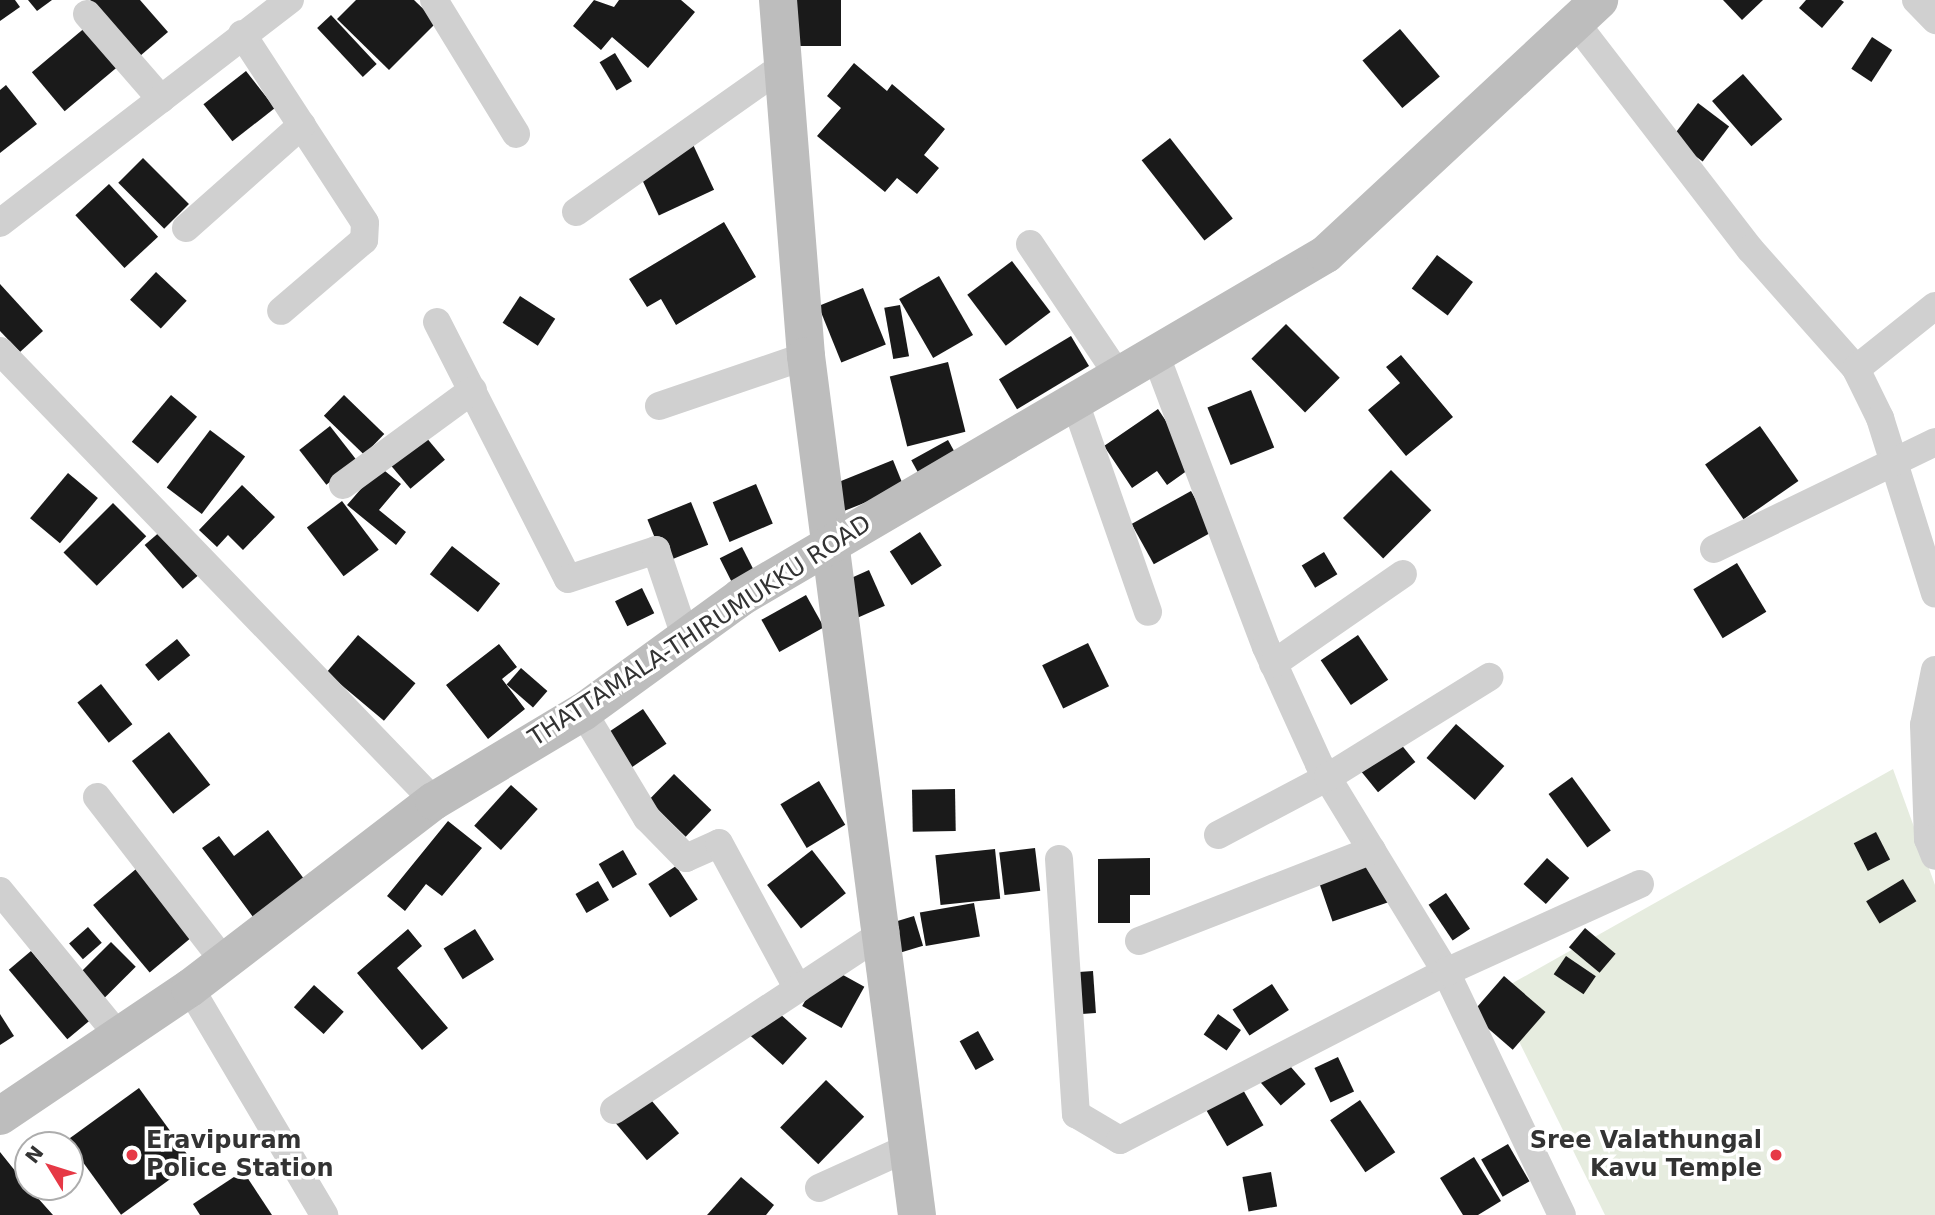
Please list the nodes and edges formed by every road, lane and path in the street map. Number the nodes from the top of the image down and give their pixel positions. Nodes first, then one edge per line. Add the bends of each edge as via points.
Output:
1 (290, 0) edge
2 (434, 0) edge
3 (778, 0) edge
4 (1916, 0) edge
5 (1587, 11) edge
6 (87, 14) dead end
7 (1935, 20) edge
8 (242, 34) junction
9 (786, 64) junction
10 (161, 99) junction
11 (302, 125) junction
12 (516, 134) dead end
13 (576, 212) dead end
14 (0, 223) edge
15 (186, 228) dead end
16 (1030, 244) dead end
17 (1935, 306) edge
18 (281, 311) dead end
19 (437, 322) dead end
20 (0, 351) edge
21 (806, 356) junction
22 (1156, 356) junction
23 (1856, 369) junction
24 (1120, 378) junction
25 (473, 390) junction
26 (1076, 405) junction
27 (659, 406) dead end
28 (1935, 442) edge
29 (1895, 464) junction
30 (343, 485) dead end
31 (830, 541) junction
32 (1714, 549) dead end
33 (1403, 574) dead end
34 (1935, 594) edge
35 (1148, 612) dead end
36 (686, 639) junction
37 (1273, 663) junction
38 (1935, 670) edge
39 (1489, 677) dead end
40 (583, 712) junction
41 (1328, 777) junction
42 (97, 797) dead end
43 (434, 801) junction
44 (1218, 835) dead end
45 (1372, 850) junction
46 (1935, 856) edge
47 (1059, 859) dead end
48 (1640, 884) dead end
49 (0, 891) edge
50 (885, 931) junction
51 (1139, 941) dead end
52 (222, 959) junction
53 (1446, 972) junction
54 (190, 988) junction
55 (798, 989) junction
56 (117, 1034) junction
57 (614, 1110) dead end
58 (0, 1116) edge
59 (905, 1149) junction
60 (819, 1188) dead end
61 (1550, 1210) edge
62 (318, 1213) edge
63 (917, 1215) edge

1 - 8 street
2 - 12 street
3 - 9 street
4 - 7 street
5 - 22 street, THATTAMALA-THIRUMUKKU ROAD via 1326,254
5 - 23 street via 1751,249
6 - 10 street
8 - 10 street
8 - 11 street
9 - 13 street
9 - 21 street
10 - 14 street
11 - 15 street
11 - 18 street via 365,223 364,240
16 - 24 street
17 - 23 street
19 - 25 street
20 - 43 street
21 - 27 street
21 - 31 street
22 - 24 street, THATTAMALA-THIRUMUKKU ROAD
22 - 37 street
23 - 29 street
24 - 26 street, THATTAMALA-THIRUMUKKU ROAD
25 - 30 street
25 - 36 street via 568,579 656,550
26 - 31 street, THATTAMALA-THIRUMUKKU ROAD
26 - 35 street
28 - 29 street
29 - 32 street
29 - 34 street
31 - 36 street, THATTAMALA-THIRUMUKKU ROAD
31 - 50 street
33 - 37 street
36 - 40 street, THATTAMALA-THIRUMUKKU ROAD
37 - 41 street
38 - 46 street via 1924,725 1928,839
39 - 41 street
40 - 43 street, THATTAMALA-THIRUMUKKU ROAD
40 - 55 street via 647,818 685,858 719,843
41 - 44 street
41 - 45 street
42 - 52 street
43 - 52 street, THATTAMALA-THIRUMUKKU ROAD
45 - 51 street
45 - 53 street
47 - 53 street via 1076,1114 1120,1140
48 - 53 street
49 - 56 street
50 - 55 street
50 - 59 street
52 - 54 street, THATTAMALA-THIRUMUKKU ROAD
53 - 61 street
54 - 56 street, THATTAMALA-THIRUMUKKU ROAD
54 - 62 street
55 - 57 street
56 - 58 street, THATTAMALA-THIRUMUKKU ROAD
59 - 60 street
59 - 63 street

